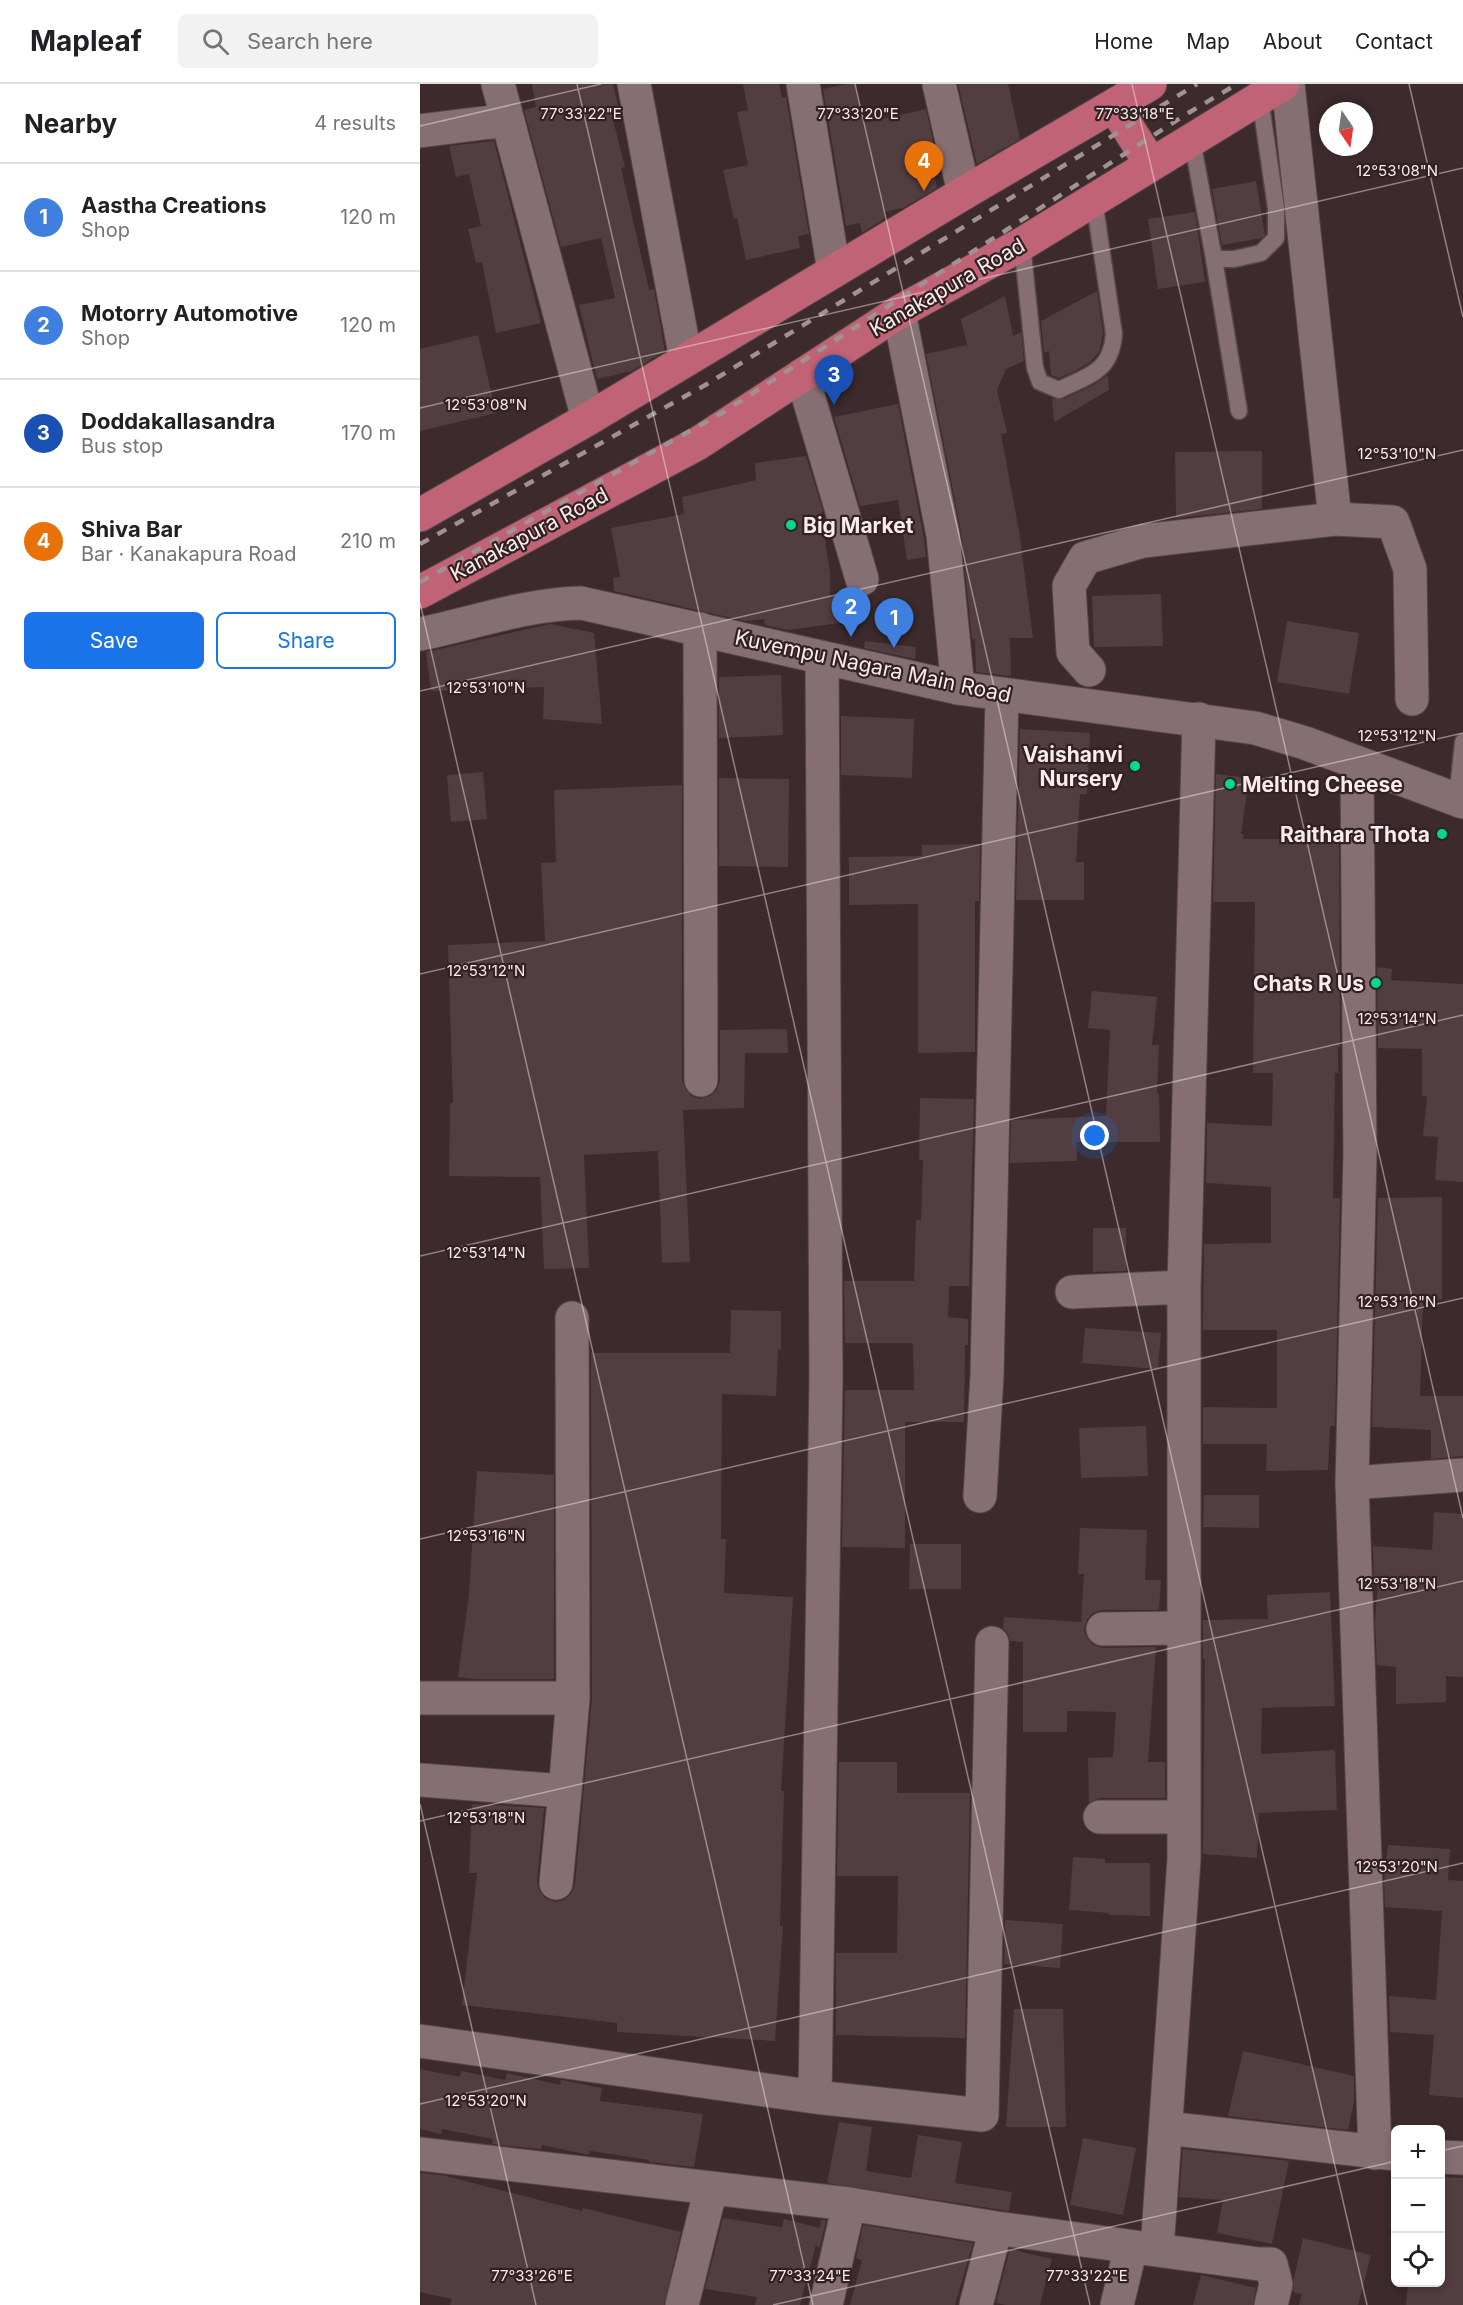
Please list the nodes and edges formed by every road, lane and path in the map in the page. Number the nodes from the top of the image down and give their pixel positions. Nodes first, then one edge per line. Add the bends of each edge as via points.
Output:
1 (498, 84) edge
2 (634, 84) edge
3 (802, 84) edge
4 (939, 84) edge
5 (1150, 84) edge
6 (1277, 89) edge
7 (1114, 106) junction
8 (507, 120) junction
9 (420, 131) edge
10 (1192, 140) junction
11 (1151, 164) junction
12 (964, 193) junction
13 (1094, 200) junction
14 (1022, 244) junction
15 (1214, 259) junction
16 (834, 271) junction
17 (899, 312) junction
18 (686, 359) junction
19 (802, 375) junction
20 (1239, 411) dead end
21 (588, 419) junction
22 (420, 515) edge
23 (1335, 519) junction
24 (862, 579) dead end
25 (420, 592) edge
26 (700, 629) junction
27 (420, 634) edge
28 (822, 658) junction
29 (1089, 670) dead end
30 (958, 688) junction
31 (1002, 695) junction
32 (1412, 699) dead end
33 (1199, 719) junction
34 (1463, 741) edge
35 (1357, 763) junction
36 (1460, 800) edge
37 (701, 1080) dead end
38 (1184, 1287) junction
39 (1072, 1292) dead end
40 (572, 1318) dead end
41 (1463, 1475) edge
42 (1352, 1483) junction
43 (980, 1496) dead end
44 (1184, 1628) junction
45 (1103, 1629) dead end
46 (992, 1643) dead end
47 (420, 1698) edge
48 (573, 1698) junction
49 (420, 1780) edge
50 (565, 1791) junction
51 (1100, 1817) dead end
52 (1184, 1817) junction
53 (556, 1883) dead end
54 (420, 2041) edge
55 (815, 2097) junction
56 (1166, 2128) junction
57 (420, 2154) edge
58 (1385, 2154) edge
59 (1445, 2157) edge
60 (1463, 2158) edge
61 (711, 2188) junction
62 (849, 2204) junction
63 (996, 2228) junction
64 (1144, 2248) junction
65 (682, 2305) edge
66 (826, 2305) edge
67 (976, 2305) edge
68 (1117, 2305) edge
69 (1271, 2305) edge

1 - 8 street
2 - 18 street
3 - 16 street
4 - 12 street
5 - 7 highway
6 - 10 highway, Kanakapura Road
6 - 15 lane via 1276,238 1261,253
6 - 23 street
7 - 11 highway
7 - 12 highway
8 - 9 street
8 - 21 street
10 - 11 highway, Kanakapura Road
10 - 15 lane
11 - 13 highway, Kanakapura Road
12 - 16 highway
13 - 14 highway, Kanakapura Road
13 - 14 lane via 1114,334 1112,350 1100,370 1059,390 1040,382 1035,368
14 - 17 highway, Kanakapura Road
15 - 20 lane
16 - 18 highway
17 - 19 highway, Kanakapura Road
17 - 30 street via 943,535
18 - 21 highway
19 - 24 street
19 - 25 highway, Kanakapura Road via 697,444
21 - 22 highway
23 - 29 street via 1143,541 1085,558 1068,586 1073,652
23 - 32 street via 1393,522 1410,569
26 - 27 street, Kuvempu Nagara Main Road via 580,603 530,608
26 - 28 street, Kuvempu Nagara Main Road
26 - 37 street
28 - 30 street, Kuvempu Nagara Main Road
28 - 55 street via 826,1378
30 - 31 street, Kuvempu Nagara Main Road
31 - 33 street, Kuvempu Nagara Main Road
31 - 43 street via 987,1376
33 - 35 street, Kuvempu Nagara Main Road via 1267,731
33 - 38 street
34 - 36 lane
35 - 36 street, Kuvempu Nagara Main Road
35 - 42 street via 1360,1155
38 - 39 street
38 - 44 street
40 - 48 street
41 - 42 street
42 - 58 street
44 - 45 street
44 - 52 street
46 - 55 street via 982,2115
47 - 48 street
48 - 50 street
49 - 50 street
50 - 53 street
51 - 52 street
52 - 56 street
54 - 55 street
56 - 58 street
56 - 64 street
57 - 61 street
59 - 60 street
61 - 62 street
61 - 65 street
62 - 63 street
62 - 66 street
63 - 64 street
63 - 67 street
64 - 68 street
64 - 69 street via 1271,2264 1276,2284

